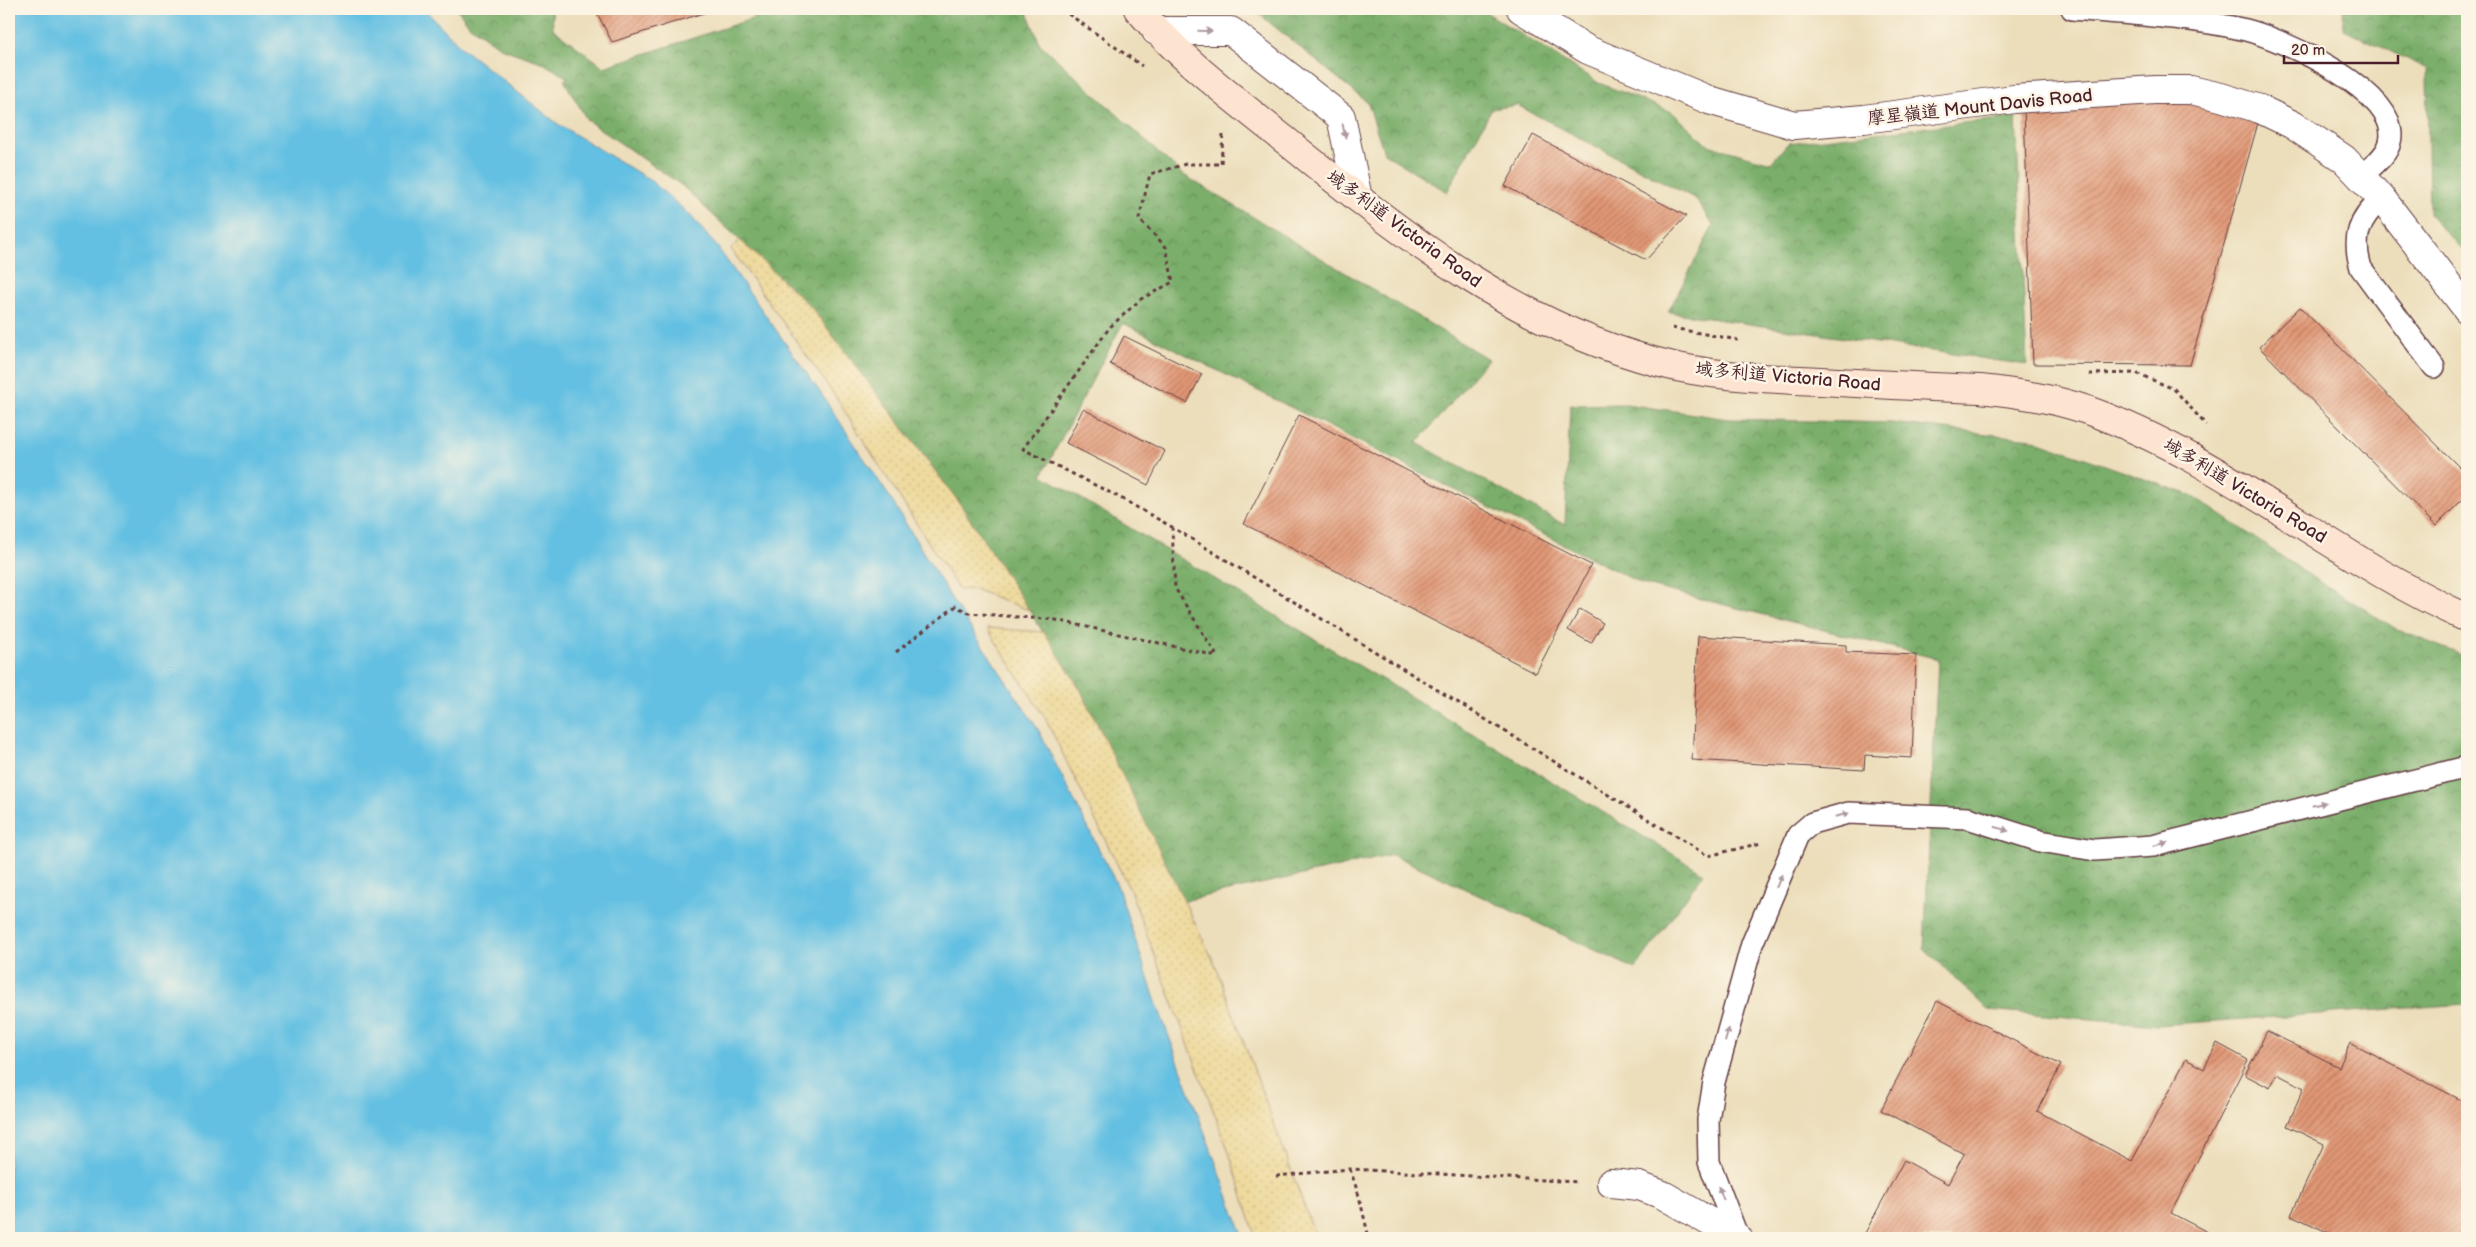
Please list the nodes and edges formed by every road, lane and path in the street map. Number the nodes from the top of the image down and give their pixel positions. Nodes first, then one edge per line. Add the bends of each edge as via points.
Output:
1 (1072, 9) edge
2 (1138, 9) edge
3 (1521, 9) edge
4 (2072, 9) edge
5 (1156, 30) junction
6 (1147, 69) dead end
7 (1216, 129) dead end
8 (2362, 176) junction
9 (1358, 198) junction
10 (2382, 199) junction
11 (2467, 309) edge
12 (1667, 328) dead end
13 (1746, 341) dead end
14 (2434, 367) dead end
15 (2082, 374) dead end
16 (2212, 432) dead end
17 (1172, 528) junction
18 (2467, 618) edge
19 (896, 652) dead end
20 (2467, 766) edge
21 (1798, 835) junction
22 (1350, 1169) junction
23 (1276, 1176) dead end
24 (1611, 1184) joint
25 (1369, 1238) edge
26 (1738, 1238) edge

1 - 6 path via 1067,13
2 - 5 main road, 域多利道 Victoria Road
3 - 8 street, 摩星嶺道 Mount Davis Road via 1588,50 1723,105 1794,125 2014,99 2191,90 2252,107 2293,125 2344,159
4 - 8 lane via 2189,20 2240,29 2284,44 2341,73 2368,94 2383,112 2392,133 2385,153
5 - 9 main road, 域多利道 Victoria Road via 1220,87
5 -> 9 street via 1231,31 1341,117
7 - 17 path via 1223,135 1221,164 1186,164 1150,174 1139,219 1166,247 1173,282 1141,299 1110,327 1023,450 1115,495
8 - 10 street, 摩星嶺道 Mount Davis Road
9 - 18 main road, 域多利道 Victoria Road via 1490,292 1580,337 1632,355 1732,376 2017,393 2086,410 2124,424 2200,461 2384,576
10 - 11 street, 摩星嶺道 Mount Davis Road
10 - 14 lane via 2362,222 2356,253 2361,268
12 - 13 path, 域多利道 Victoria Road
15 - 16 path, 域多利道 Victoria Road via 2136,373 2174,389
17 - 19 path via 1175,588 1217,656 1056,620 969,613 956,606
17 - 21 path via 1708,856
21 -> 20 lane via 1812,823 1848,813 1968,818 2040,841 2095,850 2153,846
26 -> 21 lane via 1709,1162 1708,1120 1714,1082 1752,944
22 - 23 path
22 - 24 path
22 - 25 path
24 - 26 street via 1639,1186 1663,1195

